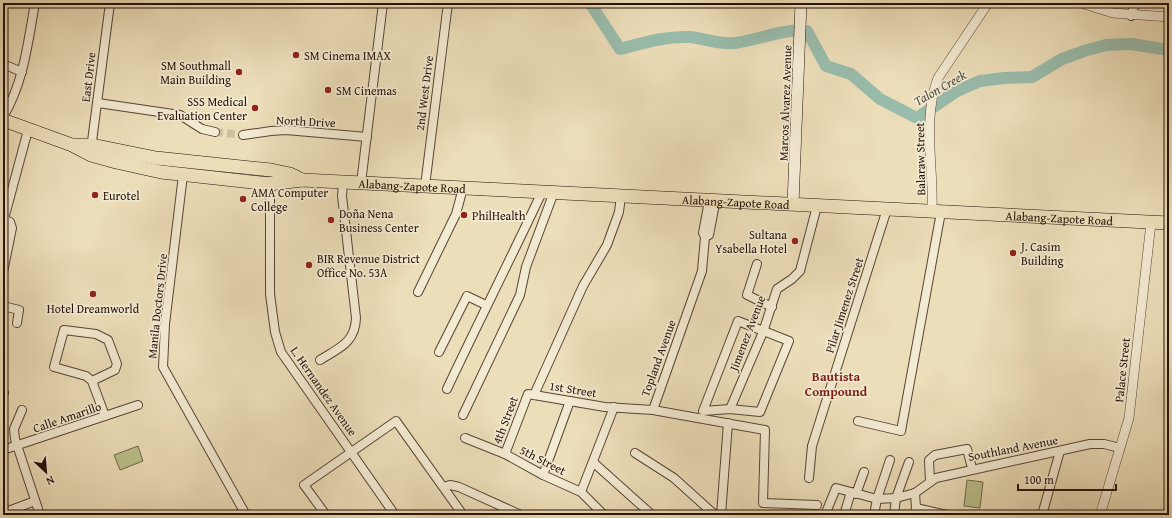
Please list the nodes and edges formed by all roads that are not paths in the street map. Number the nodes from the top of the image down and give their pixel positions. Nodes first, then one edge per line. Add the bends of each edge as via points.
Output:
1 (35, 3) edge
2 (110, 3) edge
3 (383, 3) edge
4 (448, 3) edge
5 (801, 3) edge
6 (988, 3) edge
7 (1081, 3) edge
8 (1135, 3) edge
9 (1093, 5) edge
10 (1131, 16) junction
11 (1169, 17) edge
12 (3, 64) edge
13 (22, 72) junction
14 (98, 103) junction
15 (3, 117) edge
16 (3, 120) edge
17 (28, 130) junction
18 (215, 132) tunnel mouth
19 (243, 135) tunnel mouth
20 (367, 137) junction
21 (91, 150) junction
22 (270, 170) junction
23 (183, 175) junction
24 (302, 180) junction
25 (342, 182) junction
26 (361, 183) junction
27 (270, 184) junction
28 (425, 186) junction
29 (463, 188) junction
30 (548, 192) junction
31 (622, 196) junction
32 (793, 204) junction
33 (817, 206) junction
34 (711, 207) junction
35 (887, 209) junction
36 (936, 212) junction
37 (6, 220) edge
38 (1150, 223) junction
39 (1169, 224) edge
40 (757, 264) dead end
41 (3, 272) edge
42 (418, 292) dead end
43 (486, 305) junction
44 (3, 306) edge
45 (772, 307) junction
46 (17, 323) dead end
47 (763, 332) junction
48 (438, 352) dead end
49 (320, 360) dead end
50 (92, 381) junction
51 (447, 389) dead end
52 (531, 394) junction
53 (570, 402) junction
54 (138, 405) dead end
55 (614, 407) junction
56 (730, 409) junction
57 (22, 410) dead end
58 (653, 410) junction
59 (463, 415) dead end
60 (105, 416) junction
61 (858, 421) dead end
62 (728, 423) junction
63 (465, 438) dead end
64 (17, 446) junction
65 (1120, 448) junction
66 (3, 450) edge
67 (1060, 451) junction
68 (352, 452) junction
69 (636, 453) dead end
70 (505, 454) junction
71 (890, 460) dead end
72 (909, 462) dead end
73 (594, 463) junction
74 (972, 468) junction
75 (864, 472) dead end
76 (543, 475) junction
77 (808, 478) dead end
78 (930, 482) junction
79 (444, 487) junction
80 (581, 492) junction
81 (915, 492) junction
82 (854, 493) junction
83 (896, 498) junction
84 (877, 499) junction
85 (35, 500) junction
86 (817, 505) dead end
87 (3, 512) edge
88 (915, 512) edge
89 (40, 515) edge
90 (246, 515) edge
91 (326, 515) edge
92 (395, 515) edge
93 (463, 515) edge
94 (520, 515) edge
95 (604, 515) edge
96 (652, 515) edge
97 (715, 515) edge
98 (721, 515) edge
99 (825, 515) edge
100 (844, 515) edge
101 (874, 515) edge
102 (894, 515) edge
103 (947, 515) edge
104 (1042, 515) edge
105 (1100, 515) edge

1 - 13 street
2 - 14 street, East Drive
3 - 20 street
4 - 28 street, 2nd West Drive
5 - 32 main road, Marcos Alvarez Avenue
6 - 36 street, Balaraw Street via 938,78 931,102
7 - 9 street
8 - 10 street
9 - 10 street via 1113,13
10 - 11 street
12 - 13 street
13 - 15 street via 12,102
14 - 18 street via 180,115 202,128
14 - 21 street, East Drive
16 - 17 highway, Alabang-Zapote Road
17 - 21 highway, Alabang-Zapote Road
17 - 37 street
19 - 20 street, North Drive via 286,130
20 - 26 street
21 - 22 highway, Alabang-Zapote Road
21 - 23 highway, Alabang-Zapote Road via 129,166
22 - 24 highway, Alabang-Zapote Road via 290,174
22 - 27 street, L. Hernandez Avenue
23 - 27 highway, Alabang-Zapote Road
23 - 90 street, Manila Doctors Drive via 165,324 163,367
24 - 25 highway, Alabang-Zapote Road
24 - 27 highway, Alabang-Zapote Road
25 - 26 highway, Alabang-Zapote Road
25 - 49 street via 356,328 347,343
26 - 28 highway, Alabang-Zapote Road
27 - 68 street, L. Hernandez Avenue via 270,294 275,332 285,358
28 - 29 highway, Alabang-Zapote Road
29 - 30 highway, Alabang-Zapote Road
29 - 42 street via 456,214
30 - 31 highway, Alabang-Zapote Road
30 - 43 street
30 - 59 street via 520,295
31 - 34 highway, Alabang-Zapote Road
31 - 52 street, 4th Street via 607,245 583,286
32 - 33 highway, Alabang-Zapote Road
32 - 34 highway, Alabang-Zapote Road
33 - 35 highway, Alabang-Zapote Road
33 - 45 street, Jimenez Avenue via 800,271 777,289
34 - 58 street, Topland Avenue via 702,271
35 - 36 highway, Alabang-Zapote Road
35 - 77 street, Pilar Jimenez Street via 812,446
36 - 38 highway, Alabang-Zapote Road
36 - 61 street via 901,431
37 - 41 street via 12,228
38 - 39 highway, Alabang-Zapote Road
38 - 65 street, Palace Street via 1129,418
40 - 45 street via 747,295
43 - 48 street via 467,296
43 - 51 street
44 - 46 street via 19,310
45 - 47 street, Jimenez Avenue
47 - 56 street, Jimenez Avenue
47 - 56 street via 789,341 760,412
47 - 56 street via 738,322 703,411
50 - 50 street via 86,376 54,367 64,330 96,334 108,340 117,364 115,370
50 - 60 street
52 - 53 street, 1st Street
52 - 70 street, 4th Street
53 - 55 street, 1st Street
53 - 76 street
54 - 60 street, Calle Amarillo
55 - 58 street, Topland Avenue
55 - 73 street
57 - 64 street via 14,429
58 - 62 street
60 - 64 street, Calle Amarillo
62 - 86 street via 765,430 762,503
62 - 98 street
63 - 70 street, 5th Street
64 - 66 street, Calle Amarillo
64 - 85 street
65 - 67 street, Southland Avenue via 1090,444
65 - 105 street, Palace Street
67 - 74 street, Southland Avenue
67 - 104 street
68 - 79 street via 396,421
68 - 91 street via 304,485
68 - 92 street, L. Hernandez Avenue
69 - 97 street via 674,478
70 - 76 street, 5th Street
71 - 84 street
72 - 83 street
73 - 80 street
73 - 96 street
74 - 78 street, Southland Avenue
74 - 78 street via 967,449 935,454 929,460
75 - 82 street
76 - 80 street, 5th Street
78 - 81 street, Southland Avenue
79 - 93 street
79 - 94 street via 456,486
80 - 95 street, 5th Street
81 - 83 street, Southland Avenue
81 - 88 street
82 - 84 street, Southland Avenue
82 - 99 street, Southland Avenue via 835,488
82 - 100 street
83 - 84 street, Southland Avenue
83 - 102 street
84 - 101 street
85 - 87 street
85 - 89 street
88 - 103 street

